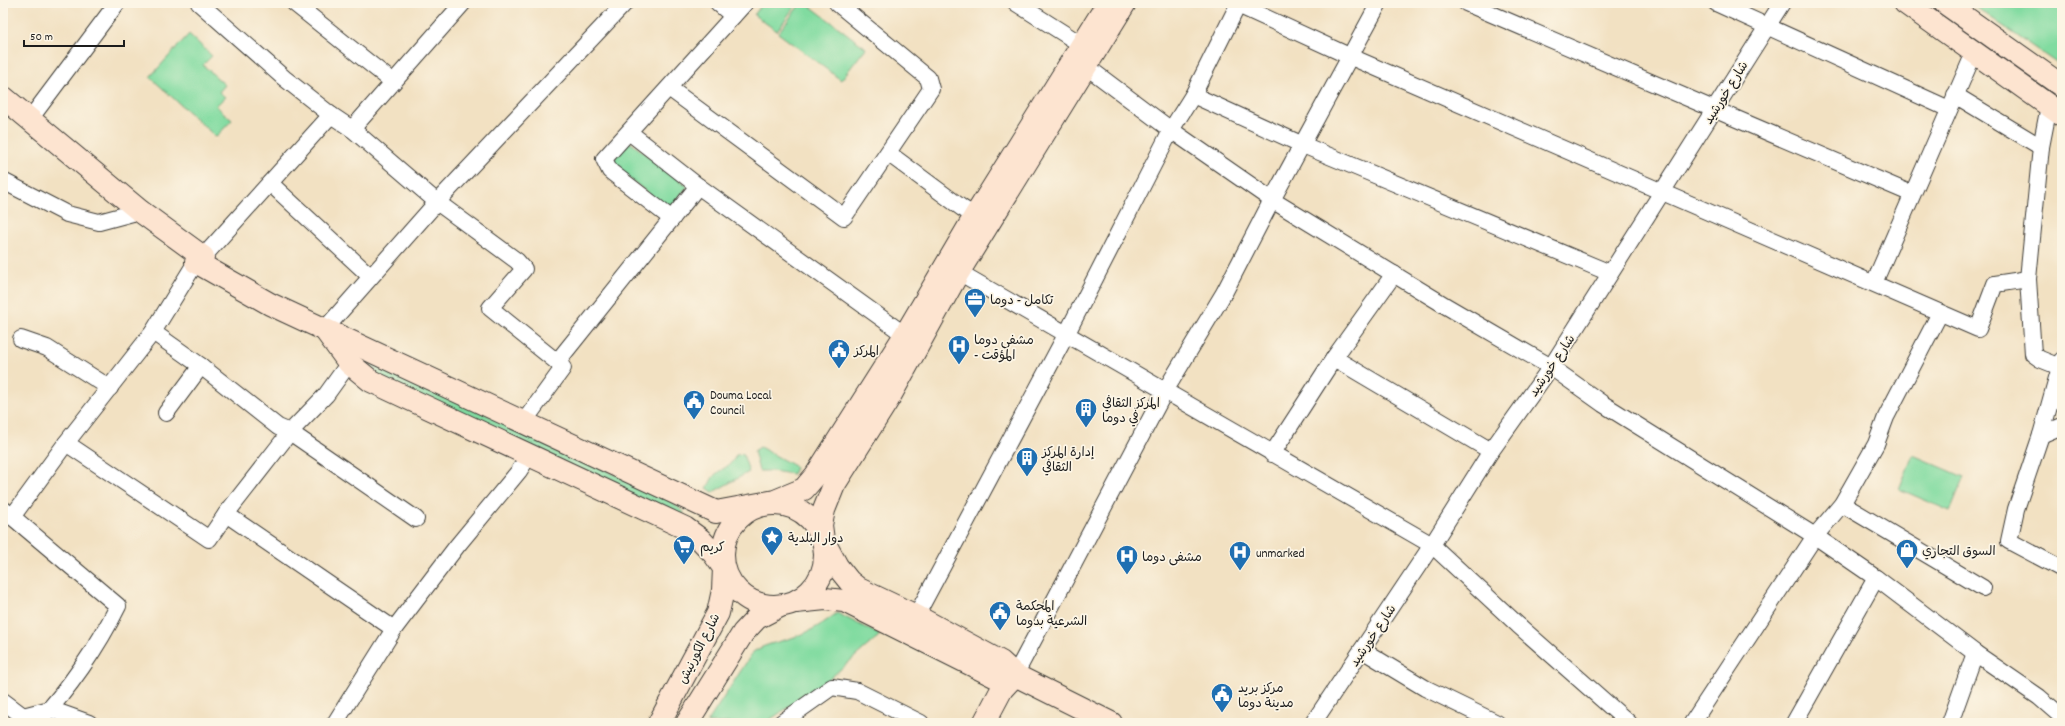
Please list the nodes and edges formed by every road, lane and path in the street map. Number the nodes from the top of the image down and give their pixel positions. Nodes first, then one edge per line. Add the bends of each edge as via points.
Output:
1 (117, 3) edge
2 (199, 3) edge
3 (294, 3) edge
4 (463, 3) edge
5 (625, 3) edge
6 (718, 3) edge
7 (745, 3) edge
8 (837, 3) edge
9 (1016, 3) edge
10 (1108, 3) edge
11 (1126, 3) edge
12 (1379, 3) edge
13 (1466, 3) edge
14 (1716, 3) edge
15 (1782, 3) edge
16 (1905, 3) edge
17 (1945, 3) edge
18 (1239, 4) edge
19 (733, 16) junction
20 (1766, 26) junction
21 (1090, 43) junction
22 (1974, 53) junction
23 (1349, 56) junction
24 (1087, 67) junction
25 (393, 82) junction
26 (2062, 86) edge
27 (669, 88) junction
28 (1193, 95) junction
29 (3, 97) edge
30 (1952, 102) junction
31 (1714, 110) junction
32 (2055, 111) edge
33 (331, 115) junction
34 (30, 119) junction
35 (352, 129) junction
36 (1171, 130) junction
37 (629, 132) junction
38 (1303, 145) junction
39 (2041, 147) junction
40 (888, 153) junction
41 (3, 181) edge
42 (270, 183) junction
43 (698, 186) junction
44 (1662, 192) junction
45 (1912, 194) junction
46 (1272, 200) junction
47 (437, 202) junction
48 (140, 212) junction
49 (975, 216) junction
50 (672, 219) junction
51 (200, 259) junction
52 (952, 269) junction
53 (1610, 273) junction
54 (1394, 274) junction
55 (370, 276) junction
56 (2028, 279) junction
57 (1874, 284) junction
58 (1940, 313) junction
59 (325, 329) junction
60 (153, 332) junction
61 (905, 335) junction
62 (1066, 335) junction
63 (21, 339) dead end
64 (1334, 358) junction
65 (557, 362) junction
66 (349, 363) junction
67 (2061, 363) edge
68 (200, 366) junction
69 (1551, 367) junction
70 (110, 388) junction
71 (1165, 391) junction
72 (879, 394) junction
73 (166, 413) dead end
74 (523, 423) junction
75 (2062, 426) edge
76 (290, 432) junction
77 (2041, 435) junction
78 (66, 443) junction
79 (1491, 451) junction
80 (1272, 454) junction
81 (528, 455) junction
82 (1842, 504) junction
83 (759, 505) junction
84 (8, 513) edge
85 (226, 514) junction
86 (416, 519) dead end
87 (1815, 536) junction
88 (823, 540) junction
89 (1432, 545) junction
90 (724, 568) junction
91 (2062, 569) edge
92 (1876, 578) junction
93 (1983, 588) dead end
94 (788, 604) junction
95 (916, 616) junction
96 (394, 629) junction
97 (1362, 650) junction
98 (1974, 653) junction
99 (1015, 675) junction
100 (3, 701) edge
101 (50, 709) junction
102 (2062, 718) edge
103 (37, 723) edge
104 (89, 723) edge
105 (335, 723) edge
106 (659, 723) edge
107 (687, 723) edge
108 (781, 723) edge
109 (921, 723) edge
110 (984, 723) edge
111 (1111, 723) edge
112 (1313, 723) edge
113 (1498, 723) edge
114 (1629, 723) edge
115 (1692, 723) edge
116 (1794, 723) edge
117 (1950, 723) edge

1 - 34 street
2 - 33 street via 284,78
3 - 25 street
4 - 25 street
5 - 47 street
6 - 19 street
7 - 19 street
8 - 40 street via 928,78 931,89
9 - 21 street
10 - 21 main road
11 - 21 main road
12 - 23 street
13 - 31 street
14 - 20 street
15 - 20 street, شارع خورشيد
16 - 22 main road
17 - 26 main road
18 - 23 street
18 - 28 street
19 - 27 street
20 - 30 street
20 - 31 street, شارع خورشيد
21 - 24 main road
21 - 49 main road
22 - 30 street
22 - 32 main road
23 - 38 street
23 - 44 street
24 - 36 street
24 - 52 main road
25 - 35 street
27 - 37 street
27 - 40 street via 844,217
28 - 36 street
28 - 38 street
29 - 34 main road
30 - 39 street
30 - 45 street
31 - 44 street, شارع خورشيد
31 - 45 street
32 - 39 street
33 - 35 street
33 - 42 street
34 - 48 main road
35 - 47 street
36 - 46 street
36 - 62 street
37 - 43 street
37 - 50 street via 604,159 610,171
38 - 46 street
38 - 53 street
39 - 56 street
40 - 49 street
41 - 48 street via 67,214 99,222
42 - 51 street
42 - 55 street
43 - 50 street
43 - 61 street
44 - 53 street, شارع خورشيد
44 - 57 street
45 - 57 street
46 - 54 street
46 - 71 street via 1224,294
47 - 55 street
47 - 65 street via 517,261 524,269 490,308
48 - 51 main road
49 - 52 main road
50 - 65 street
51 - 59 main road via 270,304
51 - 60 street
52 - 61 main road
52 - 62 street
52 - 72 main road
53 - 69 street, شارع خورشيد
54 - 64 street
54 - 69 street
55 - 59 street
56 - 58 street via 1995,284 1978,329
56 - 67 street via 2033,354 2040,359
57 - 58 street
58 - 82 street via 1886,418 1876,444
59 - 66 main road
59 - 74 main road
60 - 68 street
60 - 70 street
61 - 72 main road
62 - 71 street
62 - 95 street
63 - 70 street via 47,348
64 - 79 street
64 - 80 street
65 - 74 street via 563,368
66 - 76 street via 326,395
66 - 81 main road via 371,381
67 - 77 street
68 - 73 street
68 - 76 street via 278,427
69 - 79 street, شارع خورشيد
69 - 87 street via 1603,404
70 - 78 street
71 - 80 street
71 - 99 street
72 - 83 main road via 804,489
72 - 88 main road via 824,510 821,524
74 - 83 main road via 716,512
75 - 77 street
76 - 85 street
76 - 86 street
77 - 91 street via 2016,509 2009,541
78 - 84 street
78 - 85 street via 209,539
79 - 89 street, شارع خورشيد
80 - 89 street
81 - 90 main road via 685,528 700,539
81 - 96 street
82 - 87 street
82 - 93 street
83 - 88 main road via 774,503 790,506 805,514 816,525
83 - 90 main road via 744,512 733,523 725,537 722,553
84 - 101 street via 118,606 105,633
85 - 96 street
87 - 92 street
87 - 115 street
88 - 94 main road via 826,554 818,582 808,594
88 - 95 main road via 837,566 849,581 859,589
89 - 97 street, شارع خورشيد
89 - 114 street
90 - 94 main road via 729,582 739,593 758,604
90 - 106 main road, شارع الكورنيش via 718,613
92 - 98 street
92 - 116 street
94 - 99 main road via 825,599 844,601 998,678
94 - 107 main road via 757,618 743,633
95 - 99 main road via 1001,662
96 - 105 street
97 - 112 street, شارع خورشيد
97 - 113 street via 1425,688
98 - 102 street via 2039,697
98 - 117 street
99 - 110 main road via 1002,690
99 - 111 main road
100 - 101 street via 24,716
101 - 103 street
101 - 104 street
108 - 109 street via 832,687 857,691

